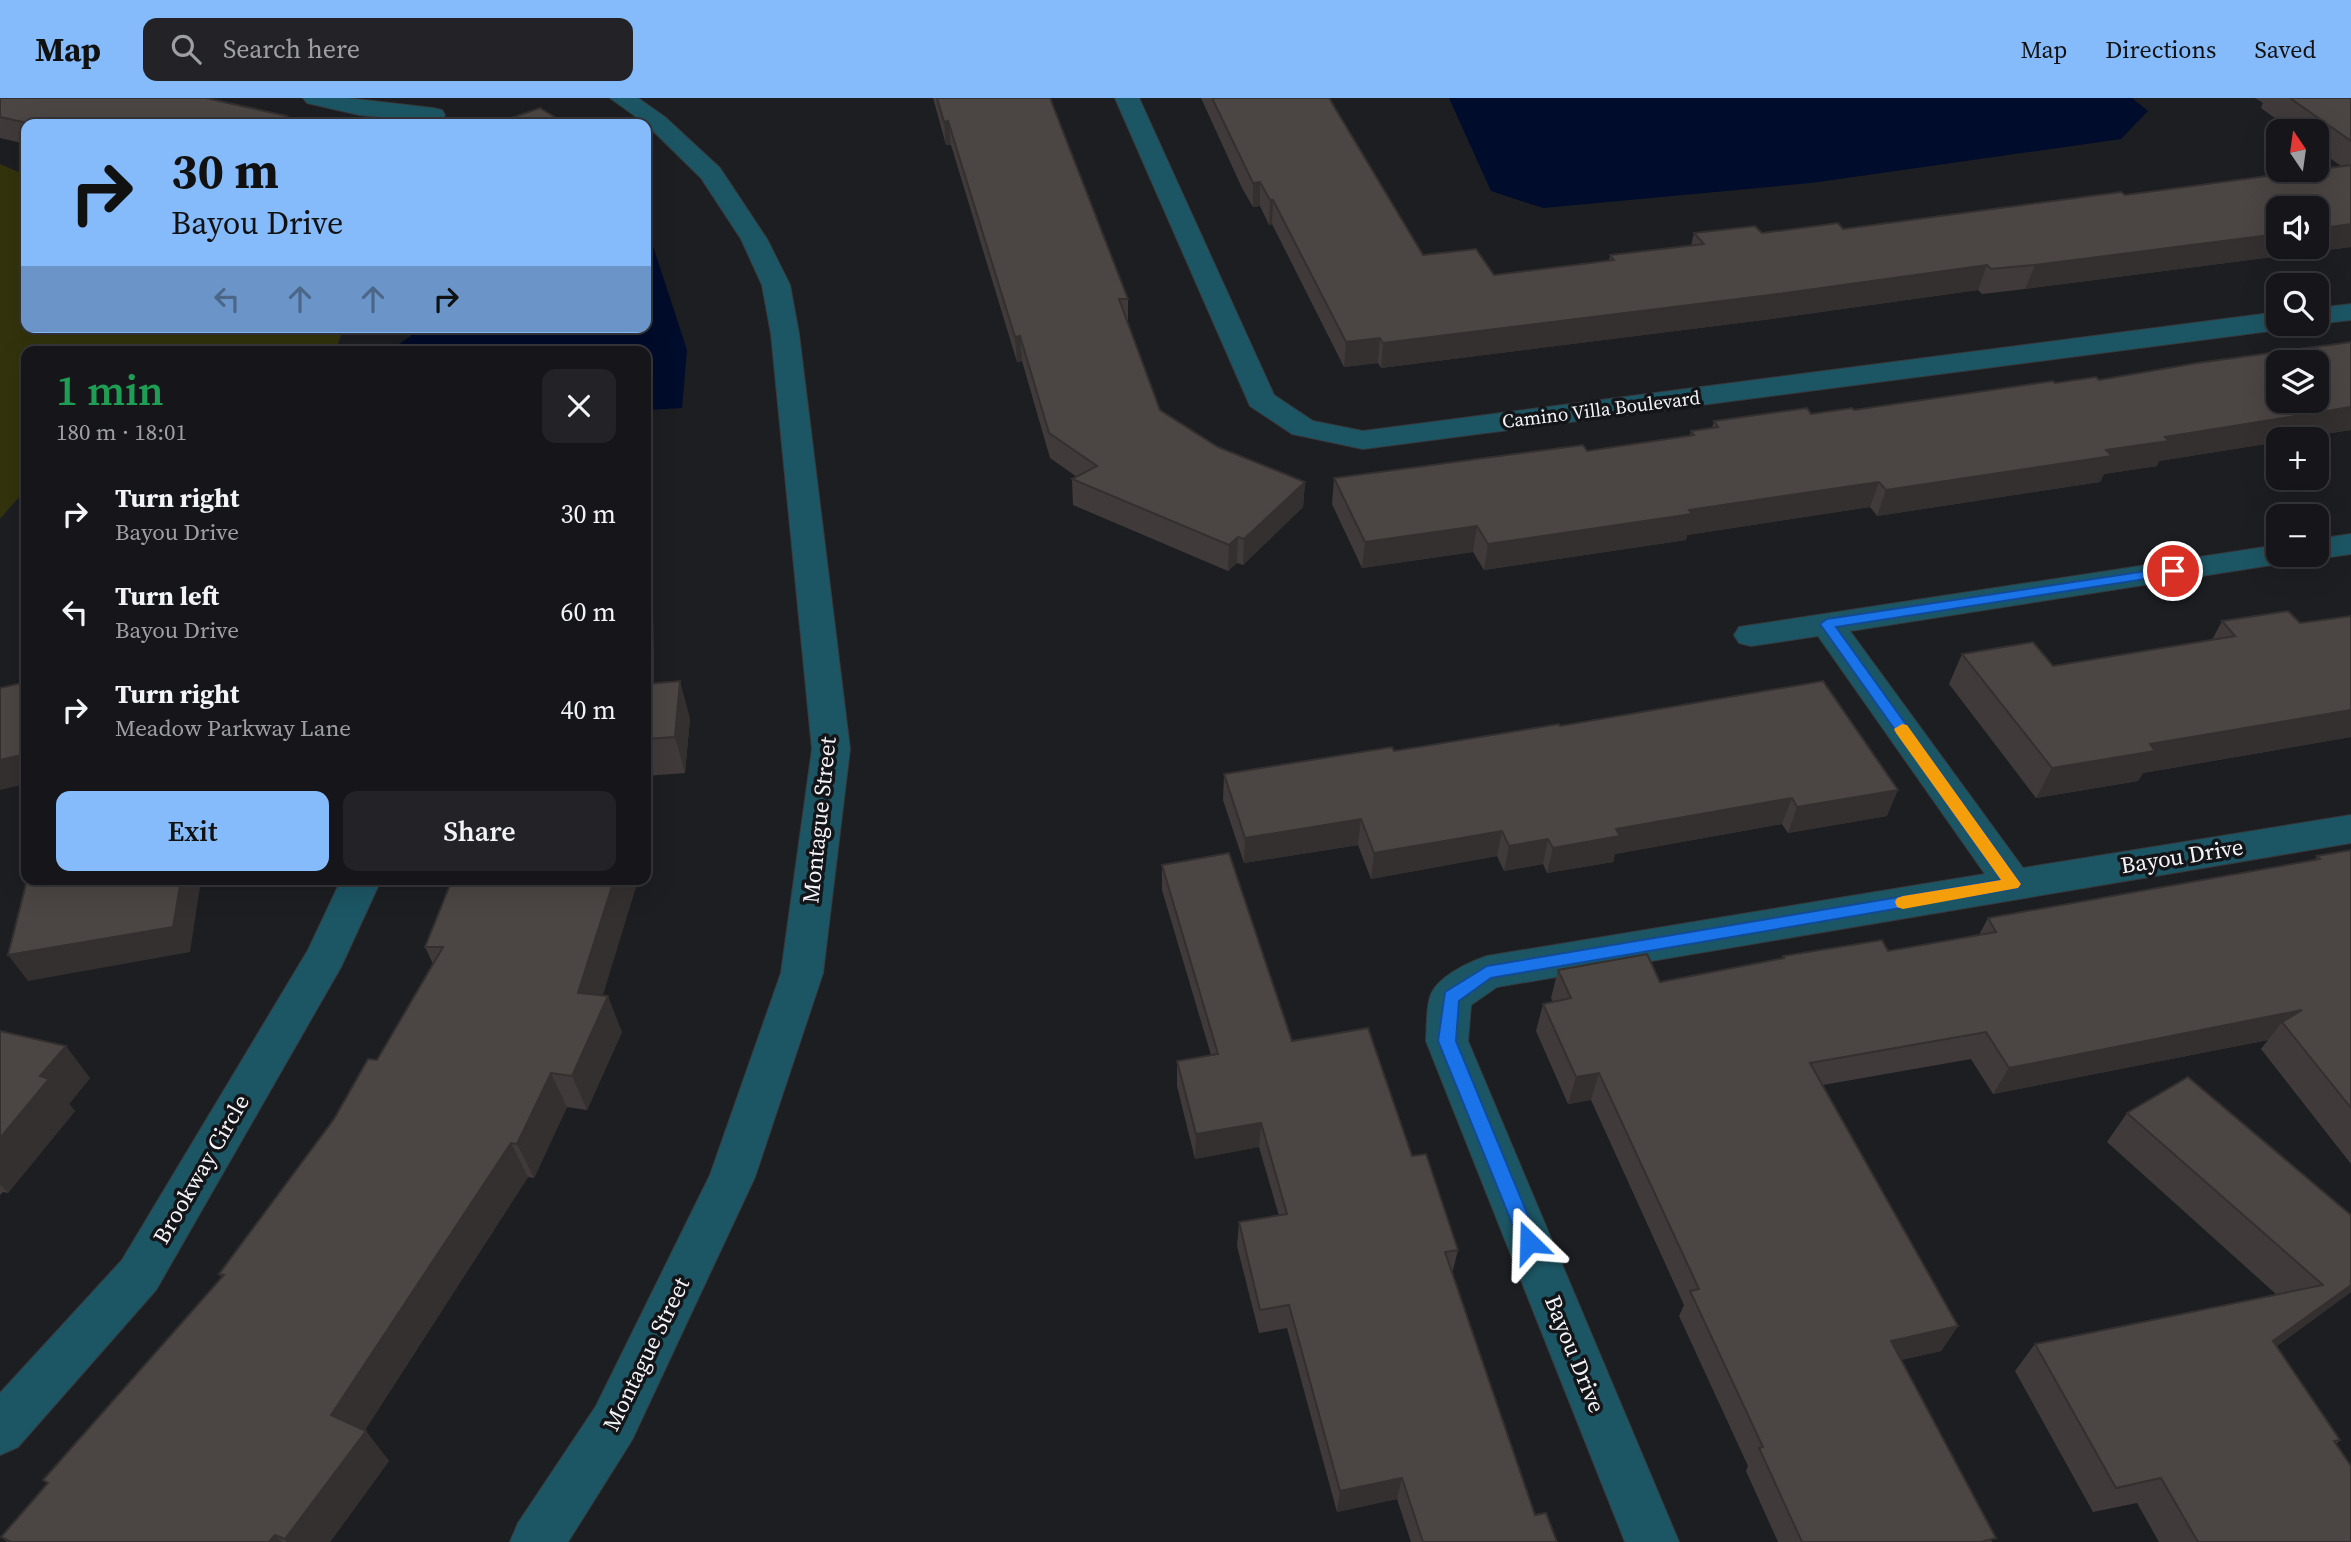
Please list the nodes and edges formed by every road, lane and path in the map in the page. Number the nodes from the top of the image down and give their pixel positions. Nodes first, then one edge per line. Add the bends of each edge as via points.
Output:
1 (315, 98) edge
2 (622, 98) edge
3 (1127, 98) edge
4 (433, 115) dead end
5 (2351, 312) edge
6 (2329, 315) edge
7 (2266, 323) edge
8 (2351, 544) edge
9 (2329, 547) edge
10 (2266, 557) edge
11 (1827, 624) junction
12 (1751, 635) dead end
13 (2351, 829) edge
14 (2012, 884) junction
15 (359, 885) edge
16 (0, 1430) edge
17 (537, 1542) edge
18 (1652, 1542) edge

1 - 4 street via 359,108
2 - 17 street, Montague Street via 656,122 711,173 754,239 776,285 831,749 802,973 732,1177 614,1423
3 - 7 street, Camino Villa Boulevard via 1261,400 1303,428 1363,440
5 - 6 street
8 - 9 street
10 - 11 street
11 - 12 street
11 - 14 street
13 - 14 street, Bayou Drive
14 - 18 street, Bayou Drive via 1487,972 1451,997 1447,1041
15 - 16 street, Brookway Circle via 326,956 139,1275

